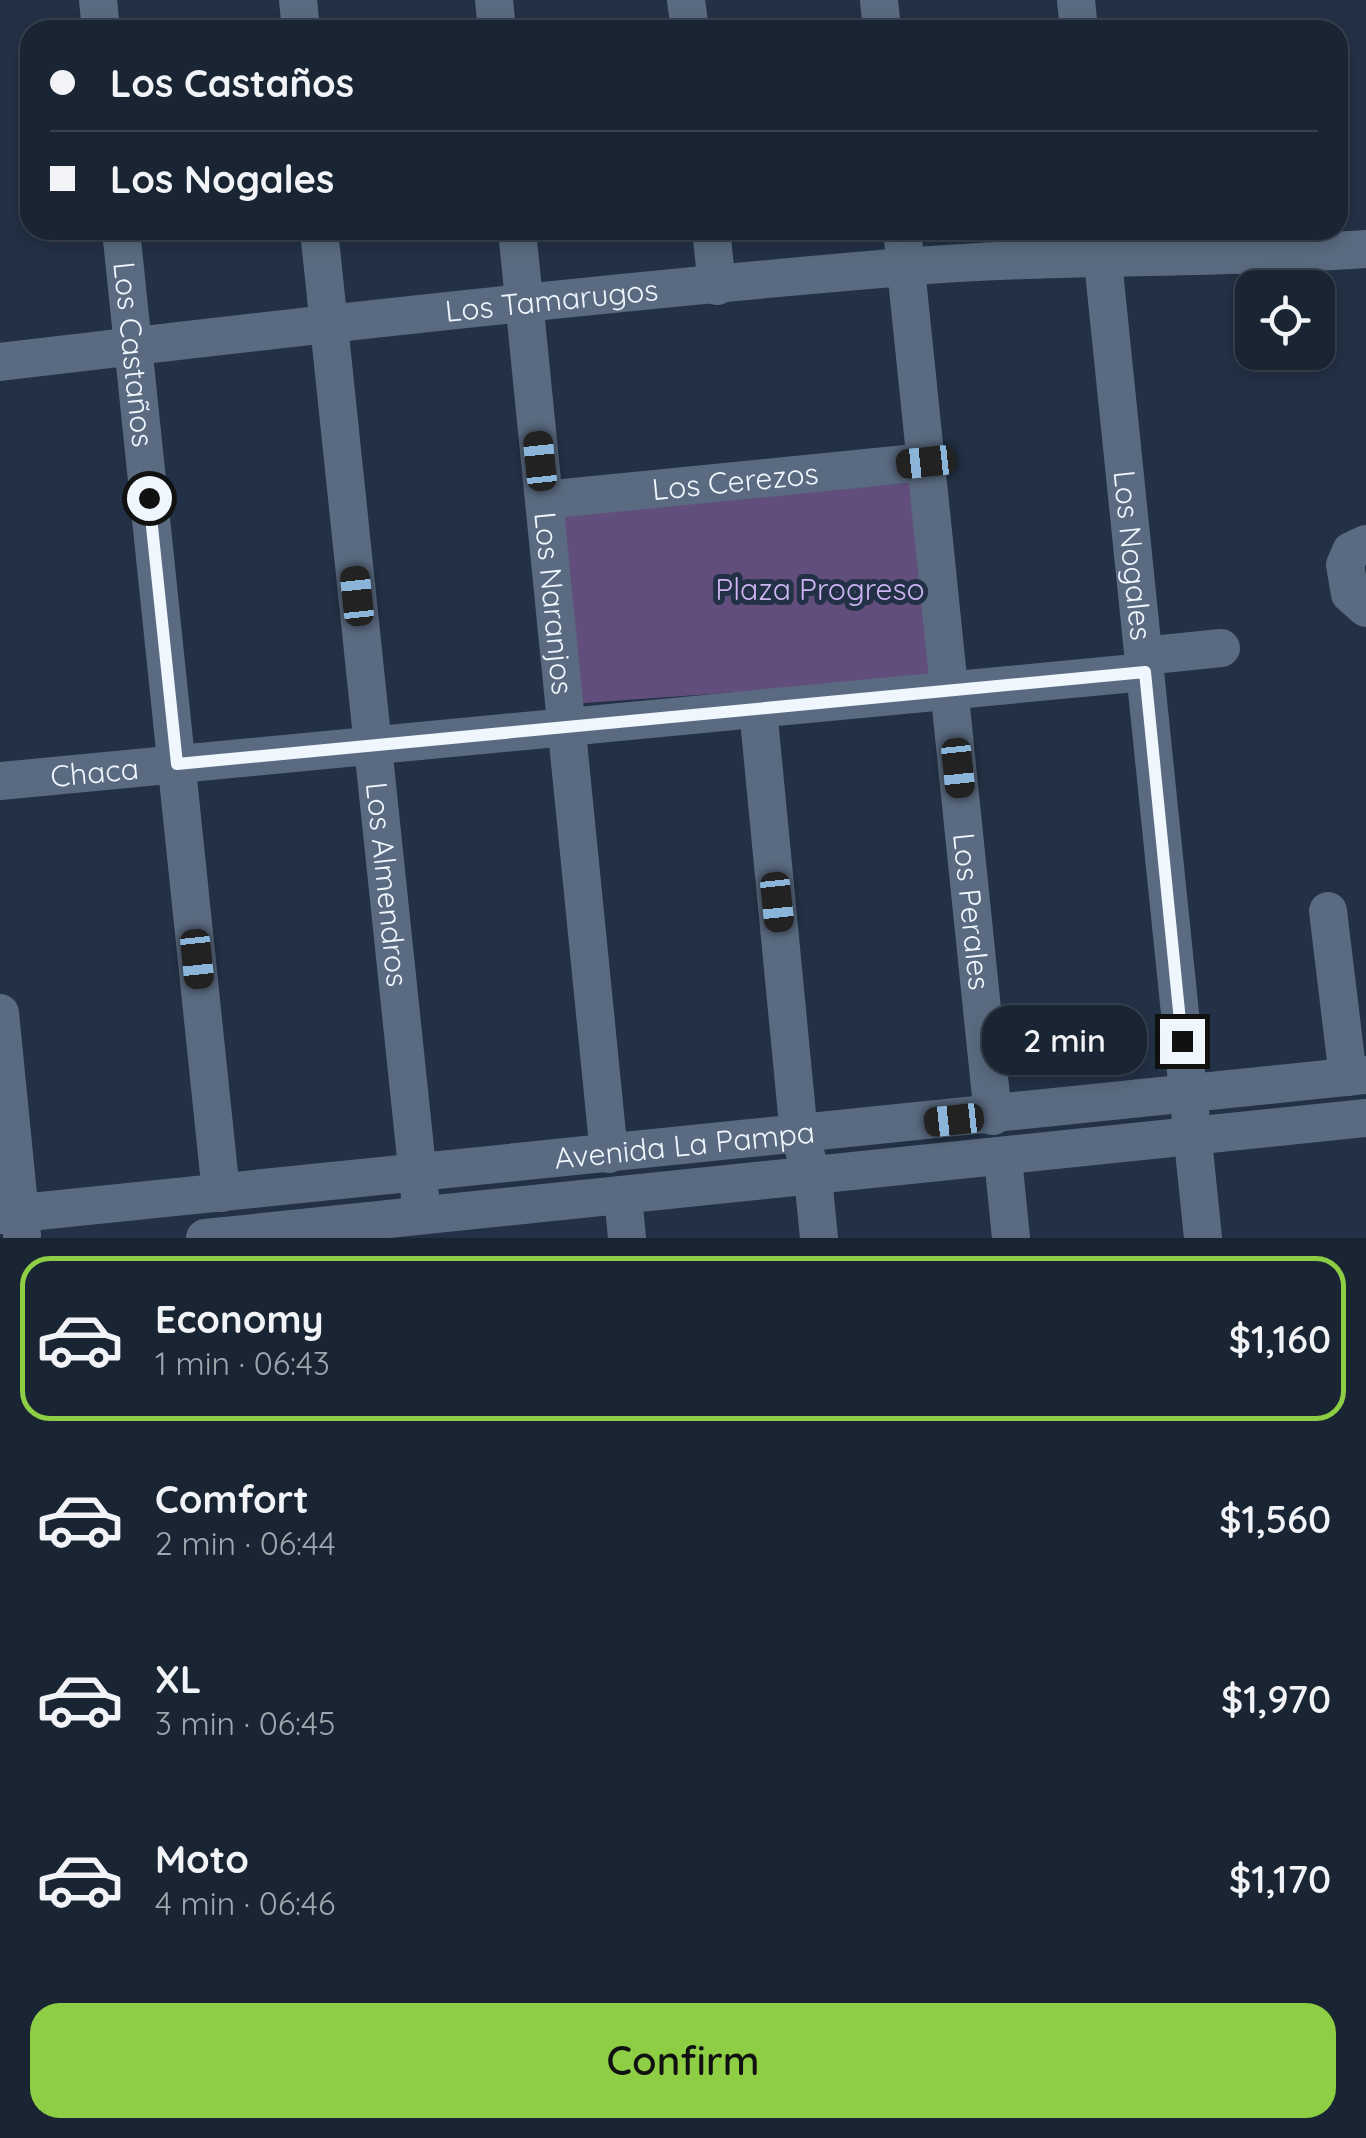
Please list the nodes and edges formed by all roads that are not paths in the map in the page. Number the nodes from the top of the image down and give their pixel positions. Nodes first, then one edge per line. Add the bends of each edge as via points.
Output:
1 (123, 240) edge
2 (321, 240) edge
3 (518, 240) edge
4 (712, 240) edge
5 (1101, 243) edge
6 (904, 248) edge
7 (1366, 249) edge
8 (717, 286) junction
9 (524, 306) junction
10 (328, 326) junction
11 (134, 346) junction
12 (0, 362) edge
13 (926, 462) junction
14 (544, 500) junction
15 (1366, 544) edge
16 (1366, 608) edge
17 (1220, 648) dead end
18 (1144, 664) junction
19 (950, 691) junction
20 (758, 709) junction
21 (566, 727) junction
22 (372, 746) junction
23 (177, 764) junction
24 (0, 781) edge
25 (1328, 911) dead end
26 (0, 1013) edge
27 (1357, 1076) edge
28 (1188, 1096) junction
29 (993, 1116) junction
30 (1366, 1118) edge
31 (799, 1135) junction
32 (1192, 1138) junction
33 (609, 1154) junction
34 (1003, 1158) junction
35 (418, 1173) junction
36 (813, 1177) junction
37 (221, 1193) junction
38 (623, 1196) junction
39 (14, 1222) edge
40 (423, 1227) edge
41 (218, 1237) edge
42 (627, 1238) edge
43 (819, 1238) edge
44 (1011, 1238) edge
45 (1203, 1238) edge

1 - 11 street, Los Castaños
2 - 10 street, Los Almendros
3 - 9 street, Los Naranjos
4 - 8 street
5 - 6 street, Los Tamarugos
5 - 7 street, Los Tamarugos via 1243,258
5 - 18 street, Los Nogales
6 - 8 street, Los Tamarugos
6 - 13 street, Los Perales
8 - 9 street, Los Tamarugos
9 - 10 street, Los Tamarugos
9 - 14 street, Los Naranjos
10 - 11 street, Los Tamarugos
10 - 22 street, Los Almendros
11 - 12 street, Los Tamarugos
11 - 23 street, Los Castaños
13 - 14 street, Los Cerezos
13 - 19 street, Los Perales
14 - 21 street, Los Naranjos
15 - 16 street via 1351,551 1346,565 1350,594
17 - 18 street, Chaca
18 - 19 street, Chaca
18 - 28 street, Los Nogales
19 - 20 street, Chaca
19 - 29 street, Los Perales
20 - 21 street, Chaca
20 - 31 street
21 - 22 street, Chaca
21 - 33 street, Los Naranjos
22 - 23 street, Chaca
22 - 35 street, Los Almendros
23 - 24 street, Chaca
23 - 37 street, Los Castaños
25 - 27 street
26 - 39 street
27 - 28 street, Avenida La Pampa
28 - 29 street, Avenida La Pampa
28 - 32 street, Los Nogales
29 - 31 street, Avenida La Pampa
30 - 32 street, Avenida La Pampa
31 - 33 street, Avenida La Pampa
31 - 36 street
32 - 34 street, Avenida La Pampa
32 - 45 street, Los Nogales
33 - 35 street, Avenida La Pampa
34 - 36 street, Avenida La Pampa
34 - 44 street
35 - 37 street, Avenida La Pampa
35 - 40 street, Los Almendros
36 - 38 street, Avenida La Pampa
36 - 43 street
37 - 39 street, Avenida La Pampa
38 - 40 street, Avenida La Pampa
38 - 42 street
40 - 41 street, Avenida La Pampa

